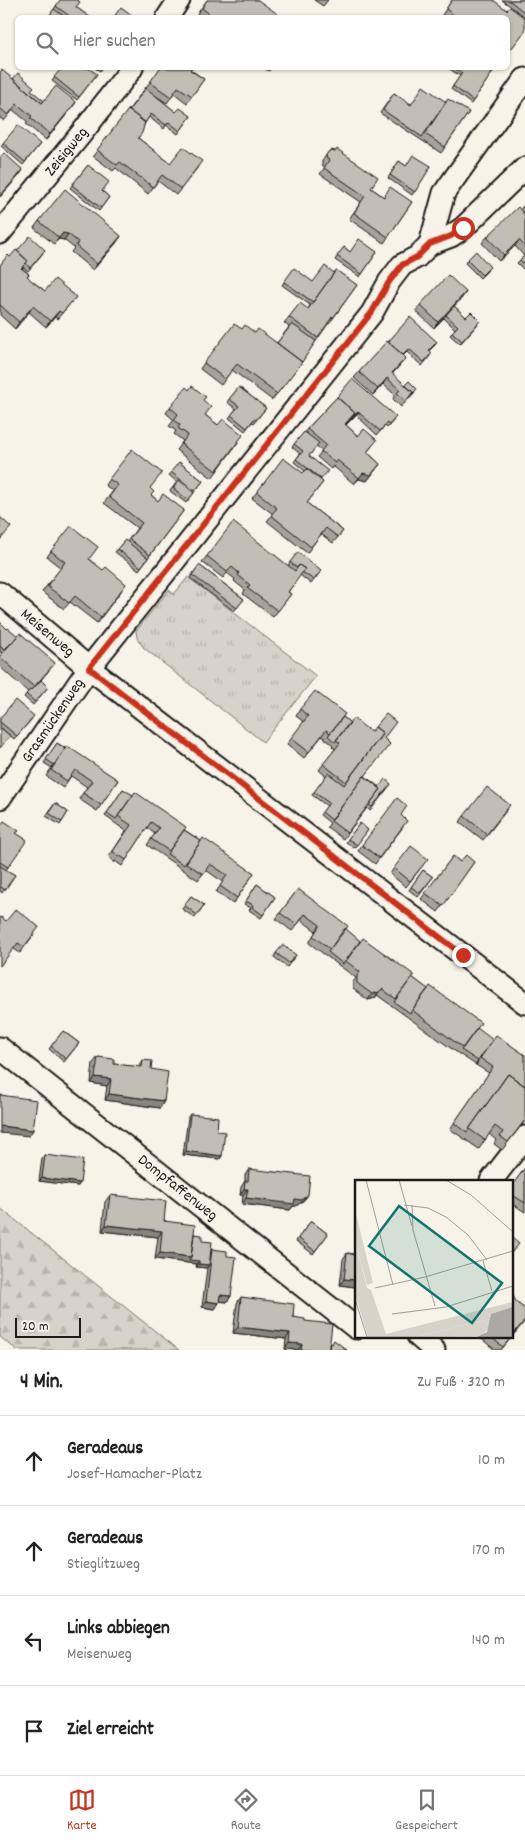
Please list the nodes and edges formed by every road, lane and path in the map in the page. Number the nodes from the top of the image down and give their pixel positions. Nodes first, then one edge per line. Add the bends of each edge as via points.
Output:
1 (179, 0) edge
2 (169, 15) edge
3 (130, 70) edge
4 (525, 80) edge
5 (525, 168) edge
6 (0, 233) edge
7 (430, 244) junction
8 (0, 593) edge
9 (89, 668) junction
10 (0, 798) edge
11 (525, 1003) edge
12 (0, 1048) edge
13 (525, 1137) edge
14 (492, 1180) edge
15 (355, 1327) edge
16 (420, 1338) edge
17 (434, 1350) edge

1 - 2 street
3 - 6 street, Zeisigweg
4 - 7 street via 444,193
5 - 7 street, Grasmückenweg via 463,228
7 - 9 street, Grasmückenweg via 417,257 402,265 372,312
8 - 9 street, Meisenweg
9 - 10 street, Grasmückenweg
9 - 11 street, Meisenweg
12 - 15 street, Dompfaffenweg
13 - 14 street
16 - 17 street

